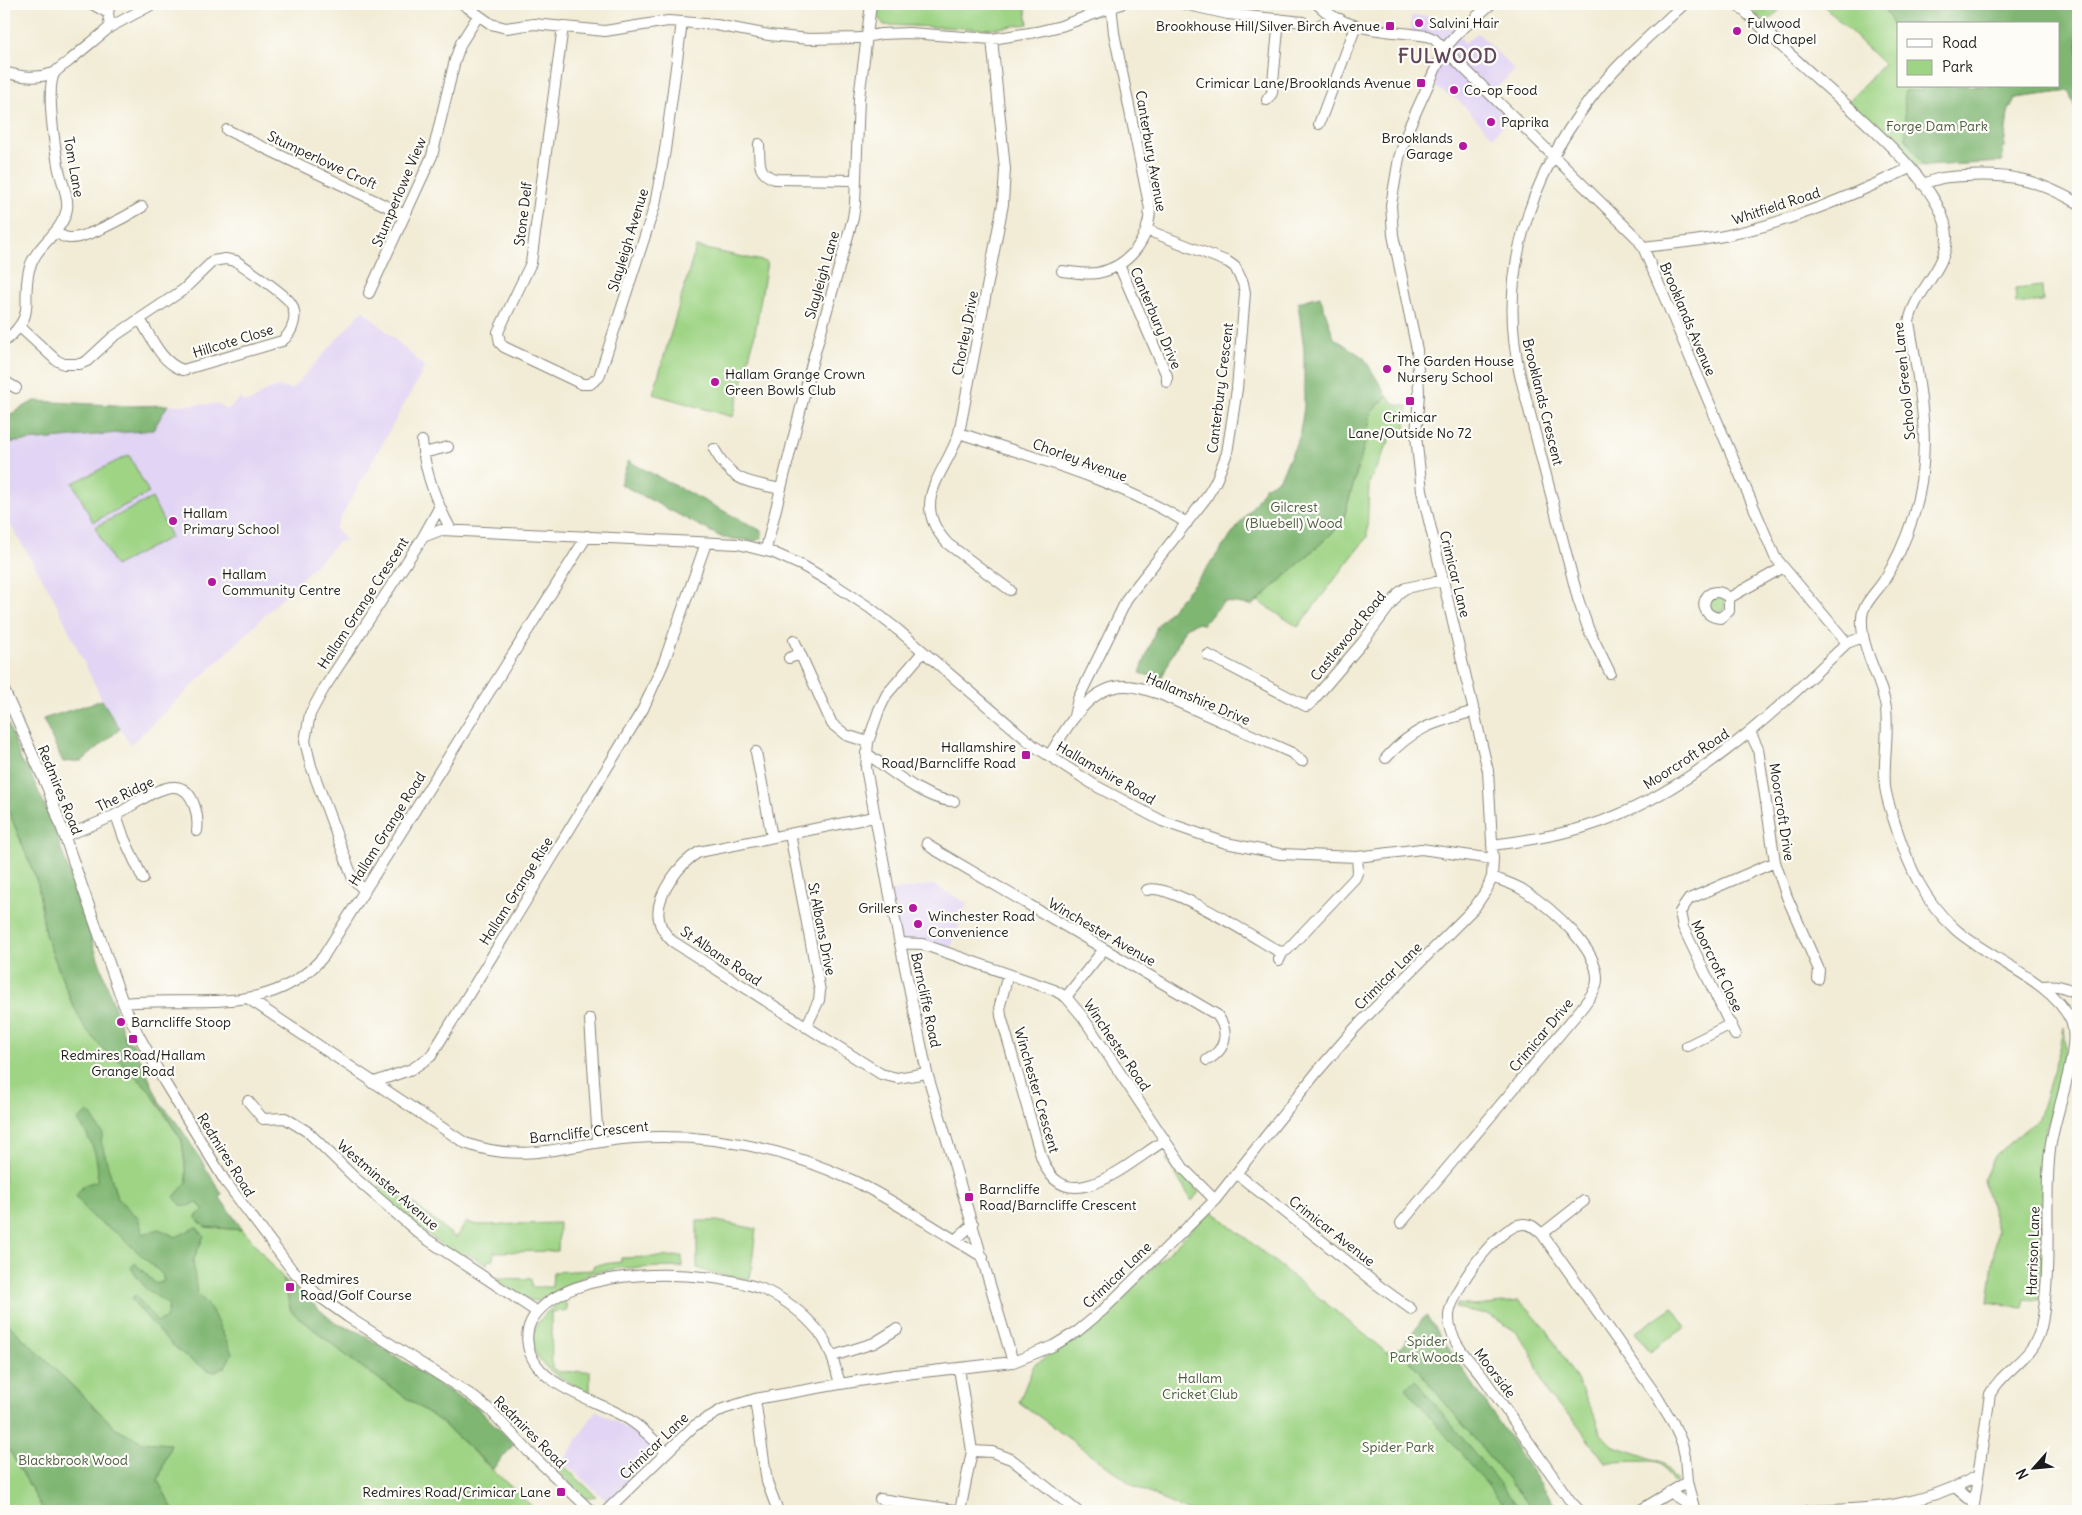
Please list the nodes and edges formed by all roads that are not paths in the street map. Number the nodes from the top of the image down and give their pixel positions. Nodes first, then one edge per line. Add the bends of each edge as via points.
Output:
1 (92, 4) edge
2 (154, 4) edge
3 (462, 4) edge
4 (871, 4) edge
5 (1184, 4) edge
6 (1317, 4) edge
7 (1492, 4) edge
8 (1684, 4) edge
9 (1737, 4) edge
10 (1114, 5) edge
11 (109, 9) edge
12 (478, 16) junction
13 (1279, 19) junction
14 (1340, 19) junction
15 (682, 22) junction
16 (1303, 22) dead end
17 (1321, 24) dead end
18 (563, 26) junction
19 (1356, 26) junction
20 (110, 27) junction
21 (867, 37) junction
22 (992, 39) junction
23 (1445, 48) junction
24 (4, 72) edge
25 (54, 74) junction
26 (1267, 100) dead end
27 (1319, 124) dead end
28 (227, 130) dead end
29 (760, 144) dead end
30 (1552, 155) junction
31 (1910, 168) junction
32 (856, 180) junction
33 (1924, 185) junction
34 (2078, 203) edge
35 (142, 207) dead end
36 (405, 214) junction
37 (1147, 230) junction
38 (55, 232) junction
39 (1643, 247) junction
40 (1119, 265) junction
41 (1062, 271) dead end
42 (369, 293) dead end
43 (140, 319) junction
44 (20, 327) junction
45 (4, 342) edge
46 (548, 369) joint
47 (4, 380) edge
48 (1168, 382) dead end
49 (16, 388) dead end
50 (959, 433) junction
51 (422, 441) dead end
52 (448, 447) dead end
53 (714, 450) dead end
54 (423, 454) junction
55 (780, 489) junction
56 (439, 508) junction
57 (1187, 523) junction
58 (451, 530) junction
59 (587, 536) junction
60 (423, 537) junction
61 (706, 543) junction
62 (766, 549) junction
63 (1782, 568) junction
64 (1443, 580) junction
65 (1010, 590) dead end
66 (1729, 598) dead end
67 (1863, 637) junction
68 (794, 640) dead end
69 (1847, 643) junction
70 (923, 652) junction
71 (800, 654) junction
72 (1208, 655) dead end
73 (790, 658) dead end
74 (1610, 673) dead end
75 (1083, 689) junction
76 (4, 690) edge
77 (1088, 701) junction
78 (1475, 711) junction
79 (1074, 716) junction
80 (1750, 732) junction
81 (868, 742) junction
82 (756, 752) dead end
83 (866, 753) junction
84 (1050, 756) junction
85 (1386, 758) dead end
86 (1302, 761) dead end
87 (954, 801) dead end
88 (116, 814) junction
89 (874, 818) junction
90 (197, 831) dead end
91 (790, 834) junction
92 (65, 836) junction
93 (772, 837) junction
94 (927, 843) dead end
95 (1492, 845) junction
96 (1357, 857) junction
97 (1493, 859) junction
98 (1775, 862) junction
99 (1492, 877) junction
100 (143, 879) dead end
101 (365, 890) junction
102 (1147, 890) dead end
103 (900, 943) junction
104 (1104, 949) junction
105 (1008, 974) junction
106 (1818, 979) dead end
107 (2042, 986) junction
108 (2078, 994) edge
109 (1066, 997) junction
110 (249, 999) junction
111 (123, 1004) junction
112 (590, 1020) dead end
113 (1731, 1024) junction
114 (806, 1027) junction
115 (1735, 1035) dead end
116 (1687, 1046) dead end
117 (1207, 1060) dead end
118 (927, 1072) junction
119 (372, 1083) junction
120 (248, 1101) dead end
121 (1164, 1141) junction
122 (598, 1142) junction
123 (1237, 1174) junction
124 (1215, 1200) junction
125 (1584, 1201) dead end
126 (1401, 1223) dead end
127 (973, 1224) junction
128 (1542, 1234) junction
129 (955, 1240) junction
130 (983, 1257) junction
131 (1410, 1309) dead end
132 (537, 1312) junction
133 (897, 1329) dead end
134 (833, 1356) junction
135 (1014, 1362) junction
136 (959, 1368) junction
137 (840, 1384) junction
138 (755, 1400) junction
139 (972, 1451) junction
140 (666, 1452) junction
141 (1978, 1476) junction
142 (1687, 1482) junction
143 (1956, 1488) junction
144 (1669, 1492) junction
145 (880, 1499) dead end
146 (1973, 1507) edge
147 (1695, 1510) edge
148 (591, 1511) edge
149 (606, 1511) edge
150 (778, 1511) edge
151 (960, 1511) edge
152 (1077, 1511) edge
153 (1580, 1511) edge
154 (1639, 1511) edge
155 (1807, 1511) edge

1 - 11 street
2 - 20 street
3 - 12 street
4 - 21 street, Slayleigh Lane
5 - 13 street via 1228,14
6 - 14 street, Brooklands Avenue
7 - 23 street, Crimicar Lane via 1460,30
8 - 30 street, Brooklands Crescent via 1609,76
9 - 31 street, School Green Lane
10 - 22 street via 1045,30
10 - 37 street, Canterbury Avenue via 1114,33 1150,209
11 - 20 street
12 - 18 street via 506,28 534,24
12 - 36 street, Stumperlowe View via 458,51 432,156
13 - 16 street
13 - 26 street via 1272,93
14 - 17 street
14 - 19 street, Brooklands Avenue
15 - 18 street via 668,21 605,31
15 - 21 street via 769,36
15 - 46 street, Slayleigh Avenue via 656,205 599,377 590,384 582,384
18 - 46 street, Stone Delf via 531,263 498,332 504,347
19 - 23 street, Brooklands Avenue via 1427,36
19 - 27 street
20 - 25 street
21 - 22 street via 909,33
21 - 32 street, Slayleigh Lane via 859,98
22 - 50 street, Chorley Drive via 1005,187
23 - 30 street, Brooklands Avenue
23 - 64 street, Crimicar Lane via 1399,158 1391,205 1393,235 1417,350 1417,459
24 - 25 street via 31,78
25 - 38 street, Tom Lane via 50,92 58,165 67,203 66,214
28 - 36 street, Stumperlowe Croft
29 - 32 street via 760,166 767,176 775,179
30 - 39 street, Brooklands Avenue via 1628,228
30 - 74 street, Brooklands Crescent via 1529,210 1516,266 1511,317 1514,348 1578,599
31 - 33 street, School Green Lane
31 - 39 street, Whitfield Road via 1822,206 1747,231
32 - 55 street, Slayleigh Lane via 853,218
33 - 34 street via 1940,178 1992,174 2030,180
33 - 67 street, School Green Lane via 1944,220 1947,234 1941,264 1911,311 1909,322 1921,396 1925,459 1906,537 1884,582 1863,612
35 - 38 street via 76,238
36 - 42 street, Stumperlowe View
37 - 40 street, Canterbury Avenue via 1135,251
37 - 57 street, Canterbury Crescent via 1228,262 1240,274 1245,293 1237,388 1227,453 1216,481
38 - 44 street, Tom Lane via 33,259 26,313
39 - 63 street, Brooklands Avenue
40 - 41 street, Canterbury Avenue via 1097,273
40 - 48 street, Canterbury Drive
43 - 43 street, Hillcote Close via 183,290 213,261 226,259 236,261 289,302 294,316 291,331 282,341 183,370 168,363
43 - 44 street, Hillcote Close via 112,337 87,361 71,364 56,360
44 - 45 street
47 - 49 street
50 - 57 street, Chorley Avenue via 1114,485
50 - 65 street, Chorley Drive via 932,491 929,501 932,518 948,544
51 - 54 street
52 - 54 street
53 - 55 street via 734,476
54 - 56 street
55 - 62 street, Slayleigh Lane
56 - 58 street
56 - 60 street
57 - 75 street, Canterbury Crescent via 1128,597
58 - 59 street, Hallam Grange Crescent
58 - 60 street, Hallam Grange Crescent
59 - 61 street, Hallam Grange Crescent
59 - 101 street, Hallam Grange Road
60 - 101 street, Hallam Grange Crescent via 323,690 306,728 307,752 349,870
61 - 62 street, Hallam Grange Crescent
61 - 119 street, Hallam Grange Rise via 664,662 643,709 431,1056 412,1069
62 - 70 street, Hallamshire Road via 840,588
63 - 66 street
63 - 69 street, Brooklands Avenue
64 - 72 street, Castlewood Road via 1400,592 1306,706
64 - 78 street, Crimicar Lane
67 - 69 street, Moorcroft Road
67 - 107 street, School Green Lane via 1886,710 1885,790 1916,881 1927,899 1957,931
68 - 71 street
69 - 80 street, Moorcroft Road
70 - 81 street, Barncliffe Road via 887,694
70 - 84 street, Hallamshire Road
71 - 73 street
71 - 81 street via 832,724 846,735
75 - 77 street
75 - 79 street, Canterbury Crescent
76 - 92 street, Redmires Road
77 - 79 street, Hallamshire Drive
77 - 86 street, Hallamshire Drive via 1111,689 1137,687 1160,694 1292,753
78 - 85 street via 1425,726
78 - 95 street, Crimicar Lane via 1488,771
79 - 84 street, Hallamshire Drive
80 - 95 street, Moorcroft Road via 1682,780 1607,819 1558,834
80 - 98 street, Moorcroft Drive via 1758,749
81 - 83 street, Barncliffe Road
82 - 93 street
83 - 87 street via 930,795
83 - 89 street, Barncliffe Road
84 - 96 street, Hallamshire Road via 1125,802 1201,835 1281,854
88 - 90 street, The Ridge via 148,796 176,787 189,797 197,812
88 - 92 street, The Ridge
88 - 100 street
89 - 91 street, St Albans Road
89 - 103 street, Barncliffe Road
91 - 93 street, St Albans Road
91 - 114 street, St Albans Drive via 820,991
92 - 111 street, Redmires Road
93 - 114 street, St Albans Road via 692,856 663,895 658,917 665,934 672,941
94 - 104 street, Winchester Avenue via 980,878
95 - 97 street, Crimicar Lane
96 - 97 street, Hallamshire Road via 1421,849
96 - 102 street via 1355,878 1281,956 1278,951 1191,901 1155,888
97 - 99 street, Crimicar Lane
98 - 106 street, Moorcroft Drive via 1786,897 1819,970
98 - 113 street, Moorcroft Close via 1689,899 1680,912 1680,920
99 - 123 street, Crimicar Lane via 1475,907 1355,1028 1269,1130
99 - 126 street, Crimicar Drive via 1521,889 1539,901 1578,938 1595,964 1596,987
101 - 110 street, Hallam Grange Road via 315,966 294,982
103 - 105 street, Winchester Road via 922,944
103 - 118 street, Barncliffe Road
104 - 109 street
104 - 117 street, Winchester Avenue via 1217,1015 1225,1029 1223,1045
105 - 109 street, Winchester Road
105 - 121 street, Winchester Crescent via 1000,1005 1001,1016 1048,1171 1069,1186 1085,1187 1102,1181
107 - 108 street via 2064,986
107 - 141 street, Harrison Lane via 2070,1020 2074,1033 2073,1051 2050,1151 2044,1313 2039,1335 2031,1349 1990,1394
109 - 121 street, Winchester Road via 1082,1016
110 - 111 street, Hallam Grange Road
110 - 119 street
111 - 148 street, Redmires Road via 165,1083 224,1181 292,1270 348,1318 490,1410 528,1452
112 - 122 street
113 - 115 street, Moorcroft Close
113 - 116 street, Moorcroft Close
114 - 118 street, St Albans Road via 890,1078
118 - 127 street, Barncliffe Road
119 - 122 street, Barncliffe Crescent via 466,1143 481,1149 536,1153
120 - 132 street, Westminster Avenue via 263,1119 285,1118 308,1132 422,1236
121 - 124 street, Winchester Road via 1184,1169
122 - 129 street, Barncliffe Crescent via 632,1138 694,1138 782,1153 854,1181
123 - 124 street, Crimicar Lane
123 - 131 street, Crimicar Avenue
124 - 135 street, Crimicar Lane via 1102,1311 1053,1346
125 - 128 street
127 - 129 street
127 - 130 street, Barncliffe Road
128 - 142 street, Moorside via 1673,1423 1682,1443
128 - 153 street, Moorside via 1524,1223 1506,1230 1494,1242 1466,1275 1451,1306 1450,1328 1460,1349
129 - 130 street, Barncliffe Crescent
130 - 135 street, Barncliffe Road
132 - 134 street via 556,1297 595,1281 624,1276 727,1280 763,1290 786,1302 819,1332
132 - 140 street via 528,1329 528,1347 543,1372 632,1422
133 - 134 street via 874,1343
134 - 137 street
135 - 136 street, Crimicar Lane
136 - 137 street, Crimicar Lane
136 - 139 street
137 - 138 street, Crimicar Lane
138 - 140 street, Crimicar Lane via 723,1409 702,1420
138 - 150 street via 767,1482
139 - 151 street
139 - 152 street via 992,1452 1011,1458
140 - 149 street, Crimicar Lane
141 - 143 street
141 - 146 street, Harrison Lane
142 - 144 street
142 - 147 street, Moorside
143 - 146 street
143 - 155 street via 1893,1506
144 - 147 street, Moorside
144 - 154 street
145 - 151 street

